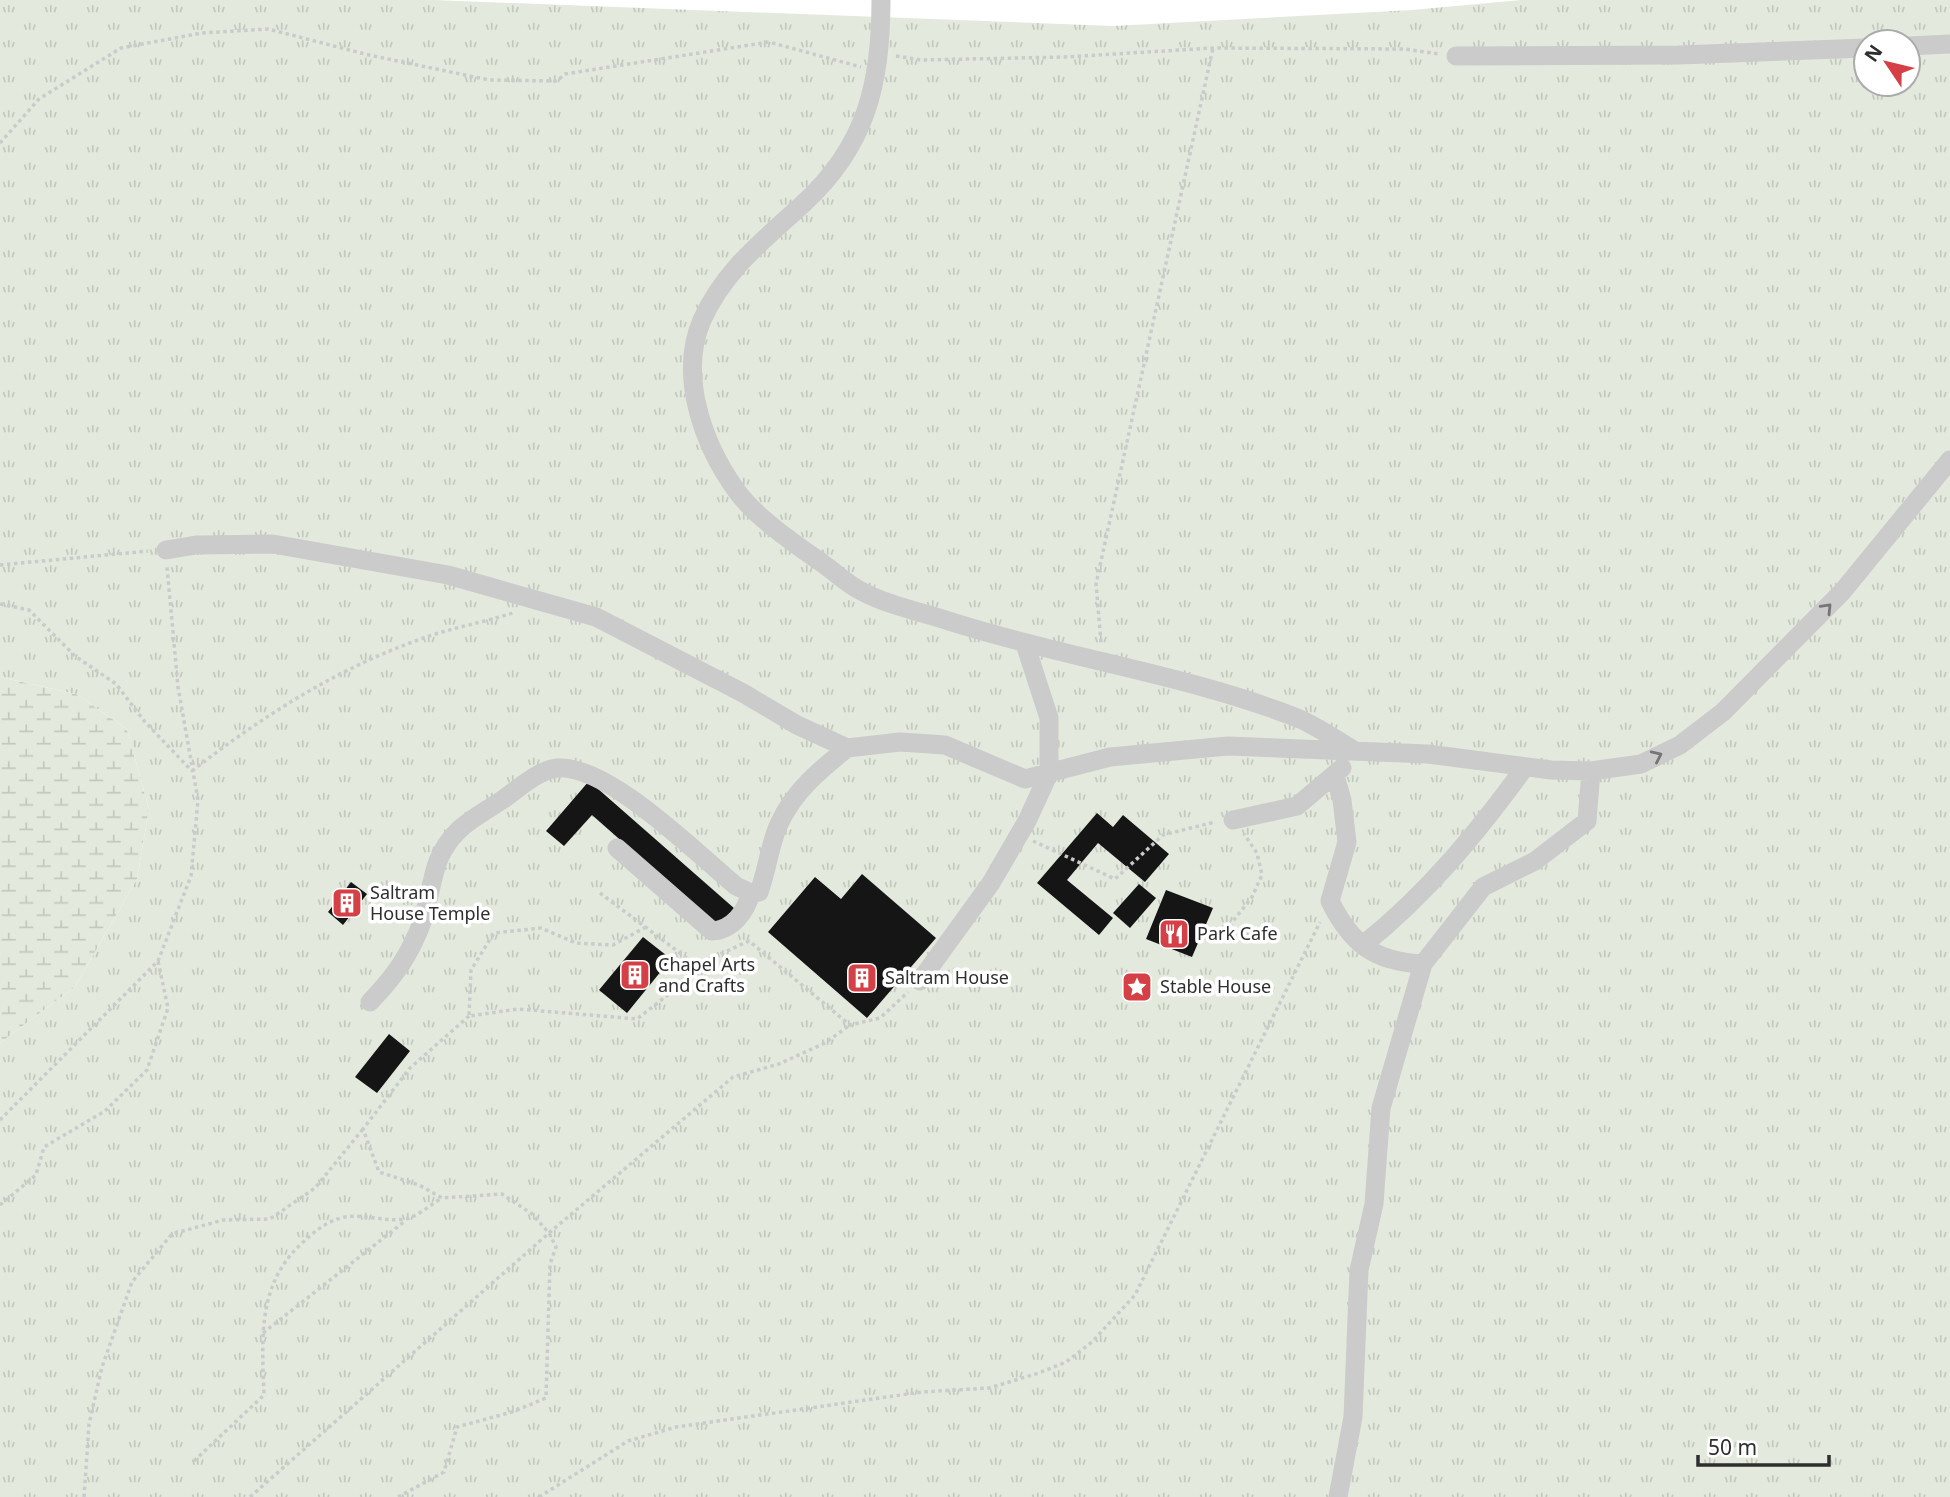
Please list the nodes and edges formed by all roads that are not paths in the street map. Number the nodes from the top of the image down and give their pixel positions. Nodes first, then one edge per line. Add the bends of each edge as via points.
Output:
1 (881, 0) edge
2 (1950, 44) edge
3 (1922, 45) edge
4 (1852, 48) edge
5 (1456, 56) road end
6 (1950, 460) edge
7 (166, 550) road end
8 (1025, 644) junction
9 (847, 748) junction
10 (1356, 752) junction
11 (1525, 767) junction
12 (1591, 771) junction
13 (1049, 773) junction
14 (1335, 776) junction
15 (1233, 820) road end
16 (617, 848) dead end
17 (751, 893) junction
18 (1363, 945) junction
19 (1423, 964) junction
20 (919, 981) road end
21 (370, 1002) dead end
22 (1338, 1497) edge

1 - 8 lane via 878,72 844,158 723,281 701,323 693,361 695,399 710,445 737,492 790,540 863,592
2 - 3 lane
4 - 5 lane
12 -> 6 lane via 1641,764 1680,746 1723,712 1842,592
7 - 9 lane via 273,544 448,575 596,617
8 - 10 lane via 1223,693 1298,718
8 - 13 lane via 1049,718
9 - 13 lane via 946,745 1025,779
9 - 17 lane via 809,778 778,825 759,892
10 - 11 lane via 1427,754
10 - 13 lane via 1228,746 1167,750 1110,757
10 - 14 lane
11 - 12 lane
11 - 18 lane via 1450,863 1403,913
12 - 19 lane via 1587,821 1535,861 1483,887
13 - 20 lane via 991,883
14 - 15 lane via 1297,806
14 - 18 lane via 1347,842 1330,901 1344,929
16 - 17 lane via 712,931 729,927 741,915
17 - 21 lane via 736,886 626,794 598,778 556,768 458,828 438,861 408,955
18 - 19 lane via 1394,963
19 - 22 lane via 1381,1108 1374,1204 1359,1269 1353,1417

